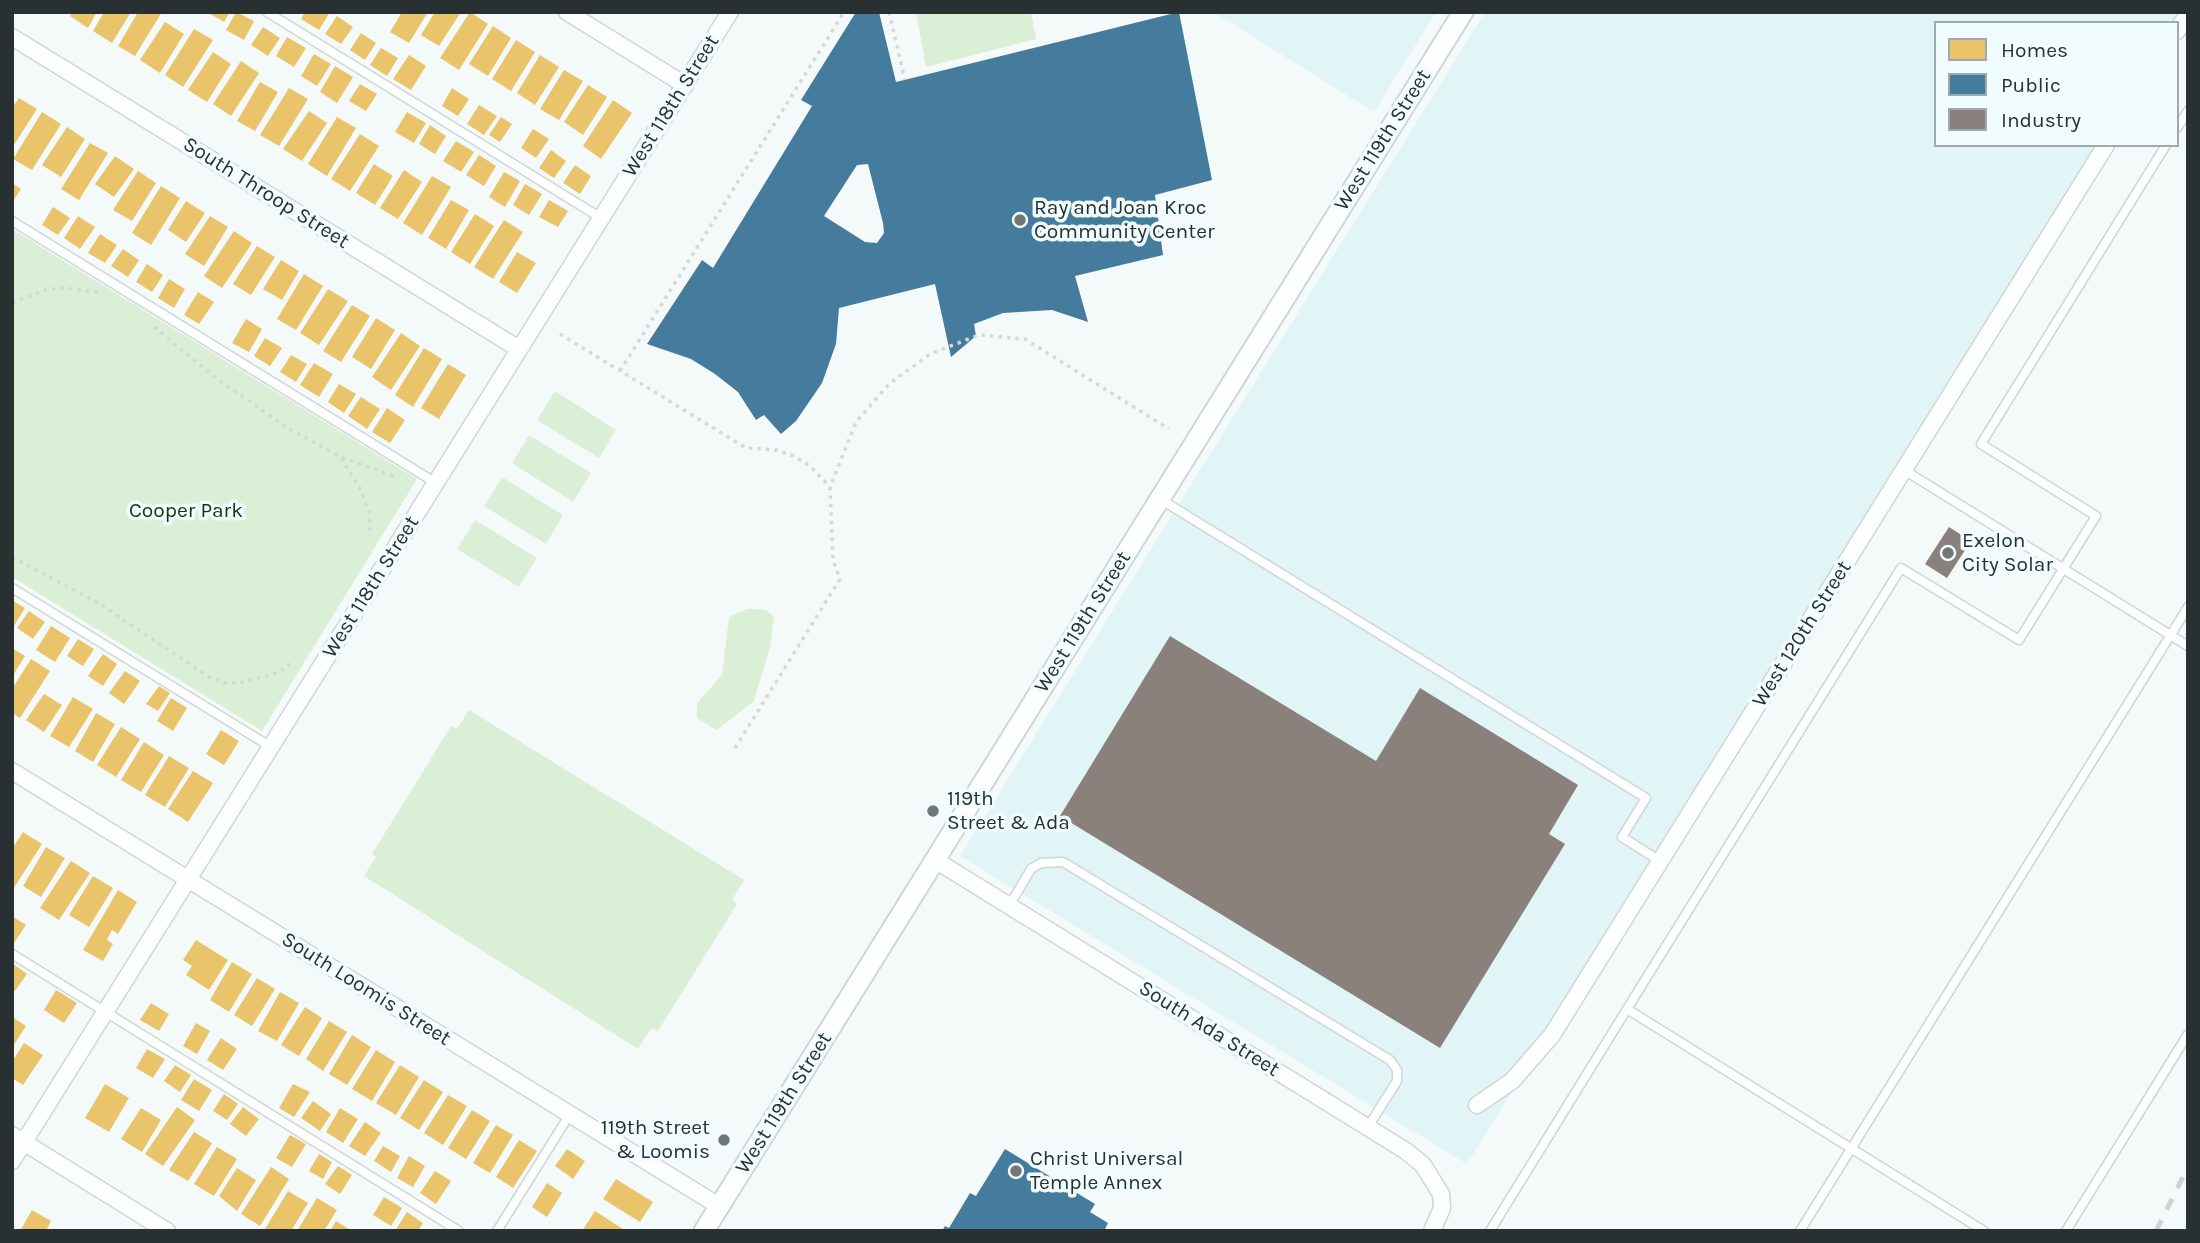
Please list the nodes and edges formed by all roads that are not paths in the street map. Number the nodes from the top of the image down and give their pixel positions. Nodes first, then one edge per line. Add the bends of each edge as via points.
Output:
1 (267, 12) edge
2 (567, 12) edge
3 (730, 12) edge
4 (1463, 12) edge
5 (12, 37) edge
6 (685, 85) junction
7 (2105, 147) edge
8 (2165, 147) edge
9 (601, 218) junction
10 (12, 221) edge
11 (519, 349) junction
12 (1903, 470) junction
13 (436, 483) junction
14 (1160, 499) junction
15 (2063, 569) junction
16 (12, 588) edge
17 (2188, 607) edge
18 (2170, 635) junction
19 (2188, 646) edge
20 (271, 747) junction
21 (12, 771) edge
22 (935, 860) junction
23 (1660, 861) junction
24 (188, 879) junction
25 (1009, 906) junction
26 (12, 954) edge
27 (1628, 1009) junction
28 (106, 1012) junction
29 (2188, 1034) edge
30 (1478, 1105) dead end
31 (570, 1114) junction
32 (1368, 1127) junction
33 (18, 1138) edge
34 (1851, 1148) junction
35 (12, 1161) edge
36 (719, 1206) junction
37 (1434, 1228) edge
38 (167, 1231) edge
39 (459, 1231) edge
40 (498, 1231) edge
41 (704, 1231) edge
42 (1490, 1231) edge
43 (1800, 1231) edge
44 (1984, 1231) edge
45 (2066, 1231) edge

1 - 9 lane
2 - 6 street
3 - 6 street, West 118th Street
4 - 14 street, West 119th Street
5 - 11 street, South Throop Street
6 - 9 street, West 118th Street
7 - 12 street, West 120th Street
8 - 15 lane via 1981,444 2096,516
9 - 11 street, West 118th Street
10 - 13 lane
11 - 13 street, West 118th Street
12 - 15 lane
12 - 23 street, West 120th Street
13 - 20 street, West 118th Street
14 - 22 street, West 119th Street
14 - 23 lane via 1646,798 1622,837
15 - 18 lane
15 - 27 lane via 2019,640 1901,568
16 - 20 lane
17 - 18 lane
18 - 19 lane
18 - 34 lane
20 - 24 street, West 118th Street
21 - 24 street, South Loomis Street
22 - 25 street, South Ada Street
22 - 36 street, West 119th Street
23 - 30 street, West 120th Street via 1552,1035 1513,1081
24 - 28 street, West 118th Street
24 - 31 street, South Loomis Street
25 - 32 street, South Ada Street
25 - 32 lane via 1031,869 1041,863 1063,862 1390,1060 1397,1081
26 - 28 lane
27 - 34 lane
27 - 42 lane
28 - 33 street, West 118th Street
28 - 39 lane
29 - 45 lane
31 - 36 street, South Loomis Street
31 - 40 lane
32 - 37 street, South Ada Street via 1406,1151 1434,1179 1442,1208
33 - 35 street, West 118th Street
33 - 38 street
34 - 43 lane
34 - 44 lane
36 - 41 street, West 119th Street

